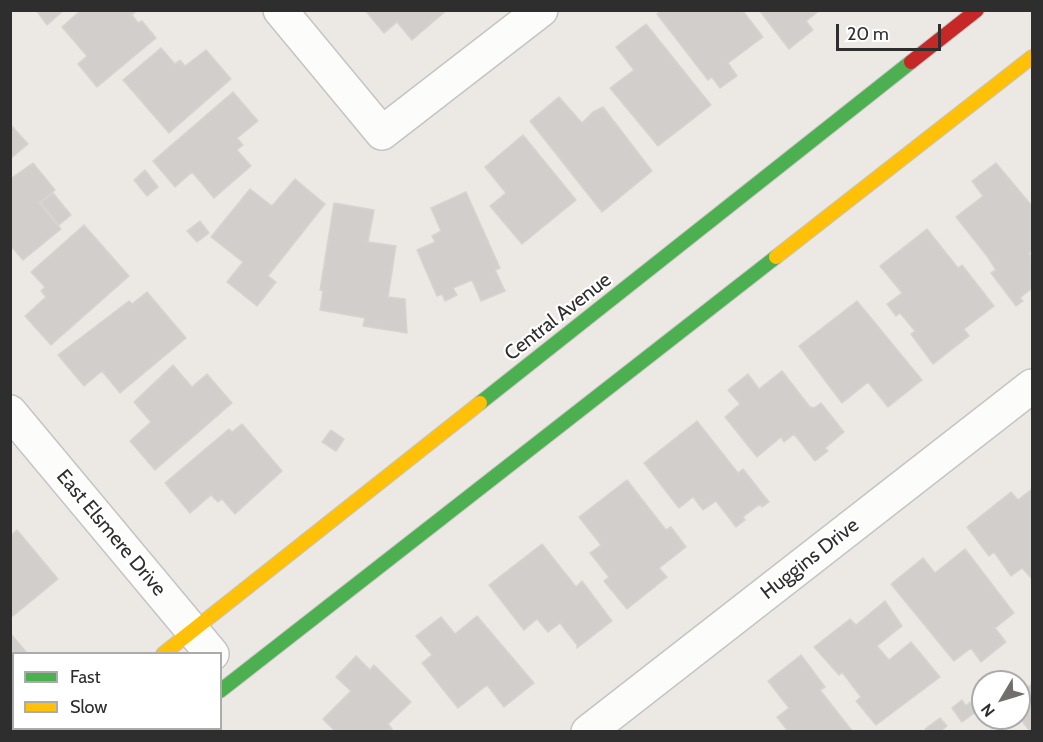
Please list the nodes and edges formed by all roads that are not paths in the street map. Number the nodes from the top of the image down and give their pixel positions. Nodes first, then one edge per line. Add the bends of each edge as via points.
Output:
1 (280, 10) edge
2 (541, 10) edge
3 (977, 10) edge
4 (1032, 57) edge
5 (1032, 386) edge
6 (10, 412) edge
7 (202, 642) edge
8 (170, 652) edge
9 (225, 678) edge
10 (588, 732) edge

1 - 2 street via 382,133
3 - 7 main road, Central Avenue
4 - 9 main road
5 - 10 street, Huggins Drive
6 - 7 street, East Elsmere Drive
7 - 8 main road, Central Avenue

